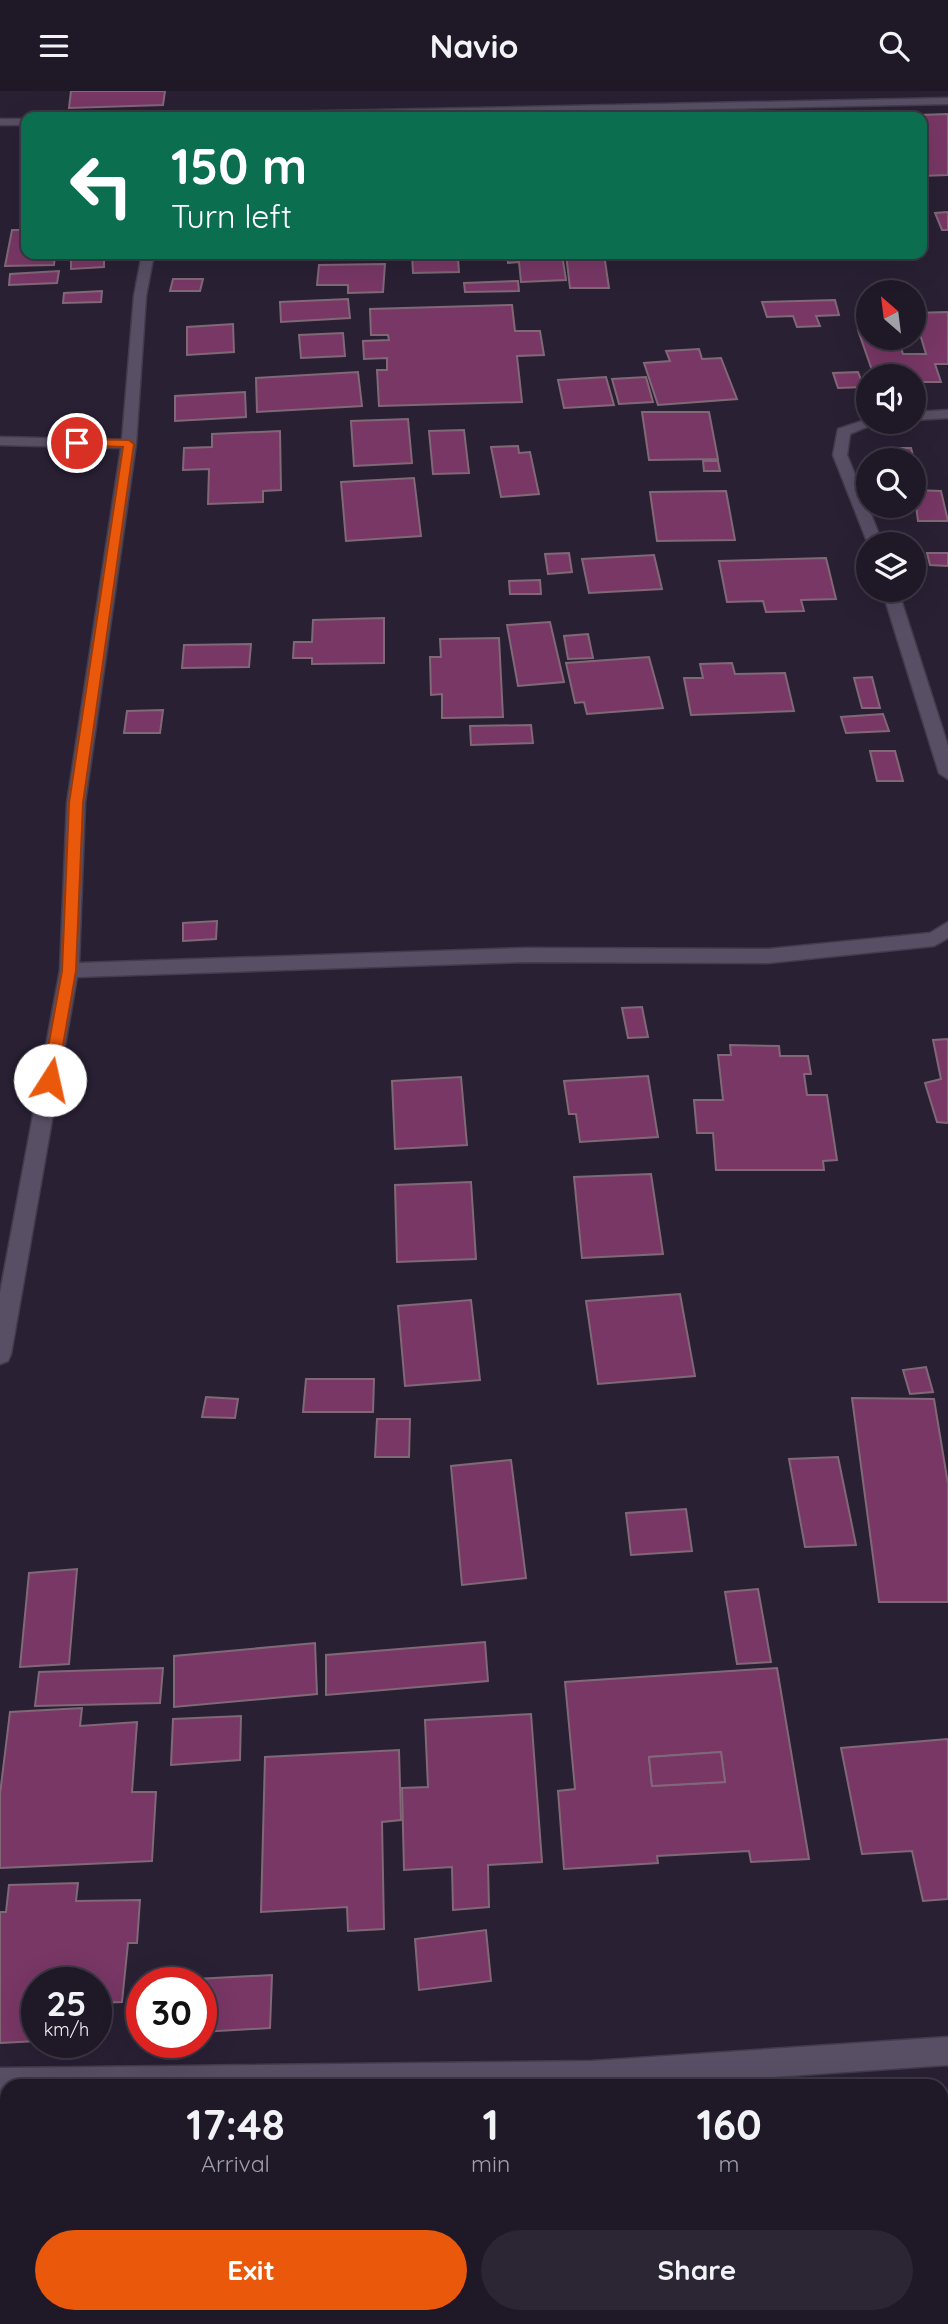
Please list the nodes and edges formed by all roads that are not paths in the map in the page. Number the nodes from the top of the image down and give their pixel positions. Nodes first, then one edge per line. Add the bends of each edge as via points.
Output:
1 (948, 101) edge
2 (423, 112) edge
3 (0, 122) edge
4 (21, 122) edge
5 (147, 259) edge
6 (948, 414) edge
7 (926, 415) edge
8 (856, 427) edge
9 (0, 441) edge
10 (129, 444) junction
11 (871, 532) edge
12 (894, 602) edge
13 (948, 773) edge
14 (948, 929) edge
15 (69, 971) junction
16 (0, 1354) edge
17 (948, 2051) edge
18 (197, 2079) edge

1 - 2 street
3 - 4 street
5 - 10 street
6 - 7 street
8 - 11 street via 843,432 840,455
9 - 10 street
10 - 15 street via 76,803
12 - 13 street
14 - 15 street via 934,939 768,956 526,955
15 - 16 street
17 - 18 street via 592,2075

